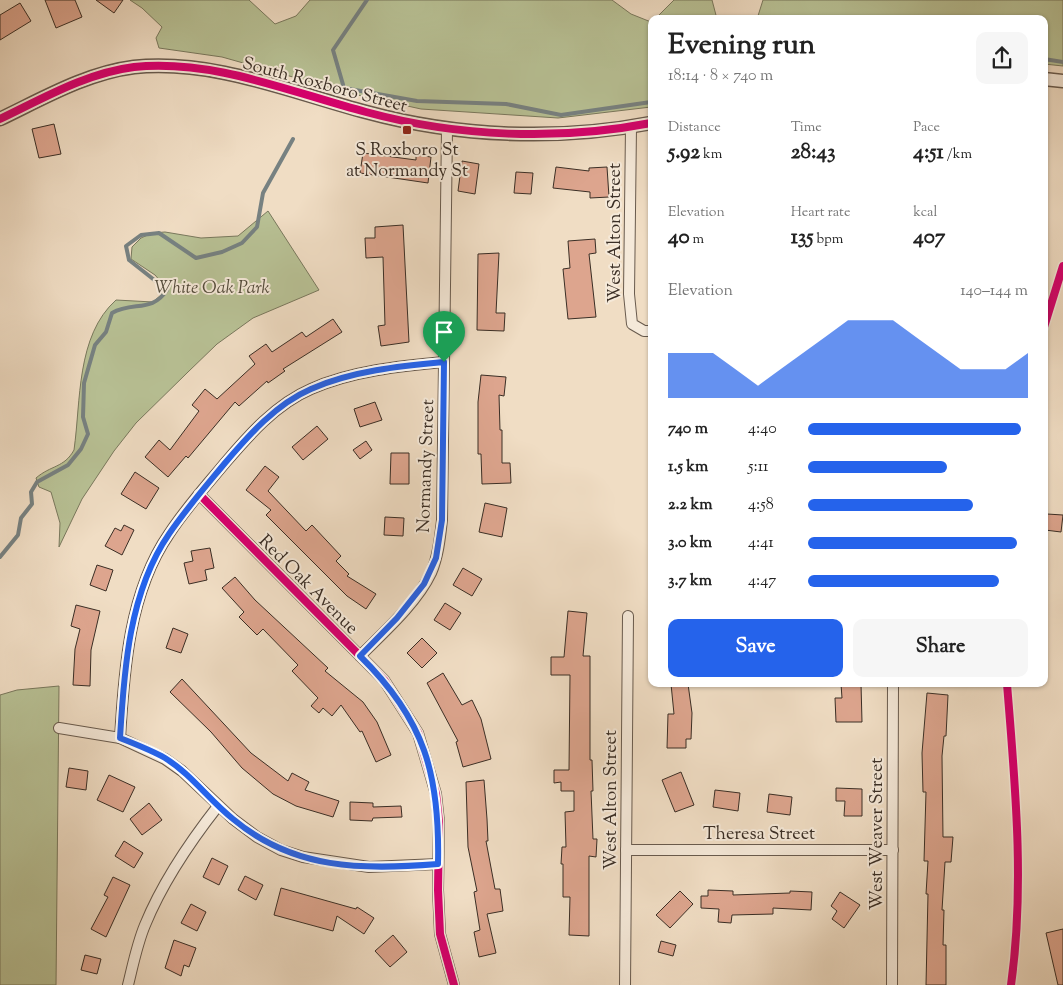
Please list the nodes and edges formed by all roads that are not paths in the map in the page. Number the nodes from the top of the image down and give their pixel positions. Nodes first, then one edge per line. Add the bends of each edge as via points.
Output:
1 (1048, 79) edge
2 (1063, 81) edge
3 (0, 119) edge
4 (648, 124) edge
5 (631, 127) junction
6 (447, 129) junction
7 (648, 331) edge
8 (444, 362) junction
9 (199, 494) junction
10 (628, 616) dead end
11 (360, 656) junction
12 (893, 687) edge
13 (59, 728) dead end
14 (120, 738) junction
15 (218, 806) junction
16 (626, 850) junction
17 (893, 850) junction
18 (438, 864) junction
19 (128, 985) edge
20 (454, 985) edge
21 (625, 985) edge
22 (892, 985) edge

1 - 2 street
3 - 6 street, South Roxboro Street via 86,80 132,68 164,66 234,74 367,113
4 - 5 street, South Roxboro Street
5 - 6 street, South Roxboro Street via 523,134
5 - 7 street, West Alton Street via 629,294 632,324
6 - 8 street, Normandy Street
8 - 9 street via 340,379 310,389 281,407 243,442
8 - 11 street, Normandy Street via 442,520 436,558 424,584
9 - 11 street, Red Oak Avenue
9 - 14 street via 168,535 141,593 126,660
10 - 16 street, West Alton Street
11 - 18 street, Red Oak Avenue via 384,680 418,733 436,794
12 - 17 street, West Weaver Street
13 - 14 street
14 - 15 street via 165,758
15 - 18 street via 257,837 303,857 369,868
15 - 19 street via 174,866 156,899 144,927
16 - 17 street, Theresa Street
16 - 21 street, West Alton Street
17 - 22 street, West Weaver Street
18 - 20 street, Red Oak Avenue via 440,934

